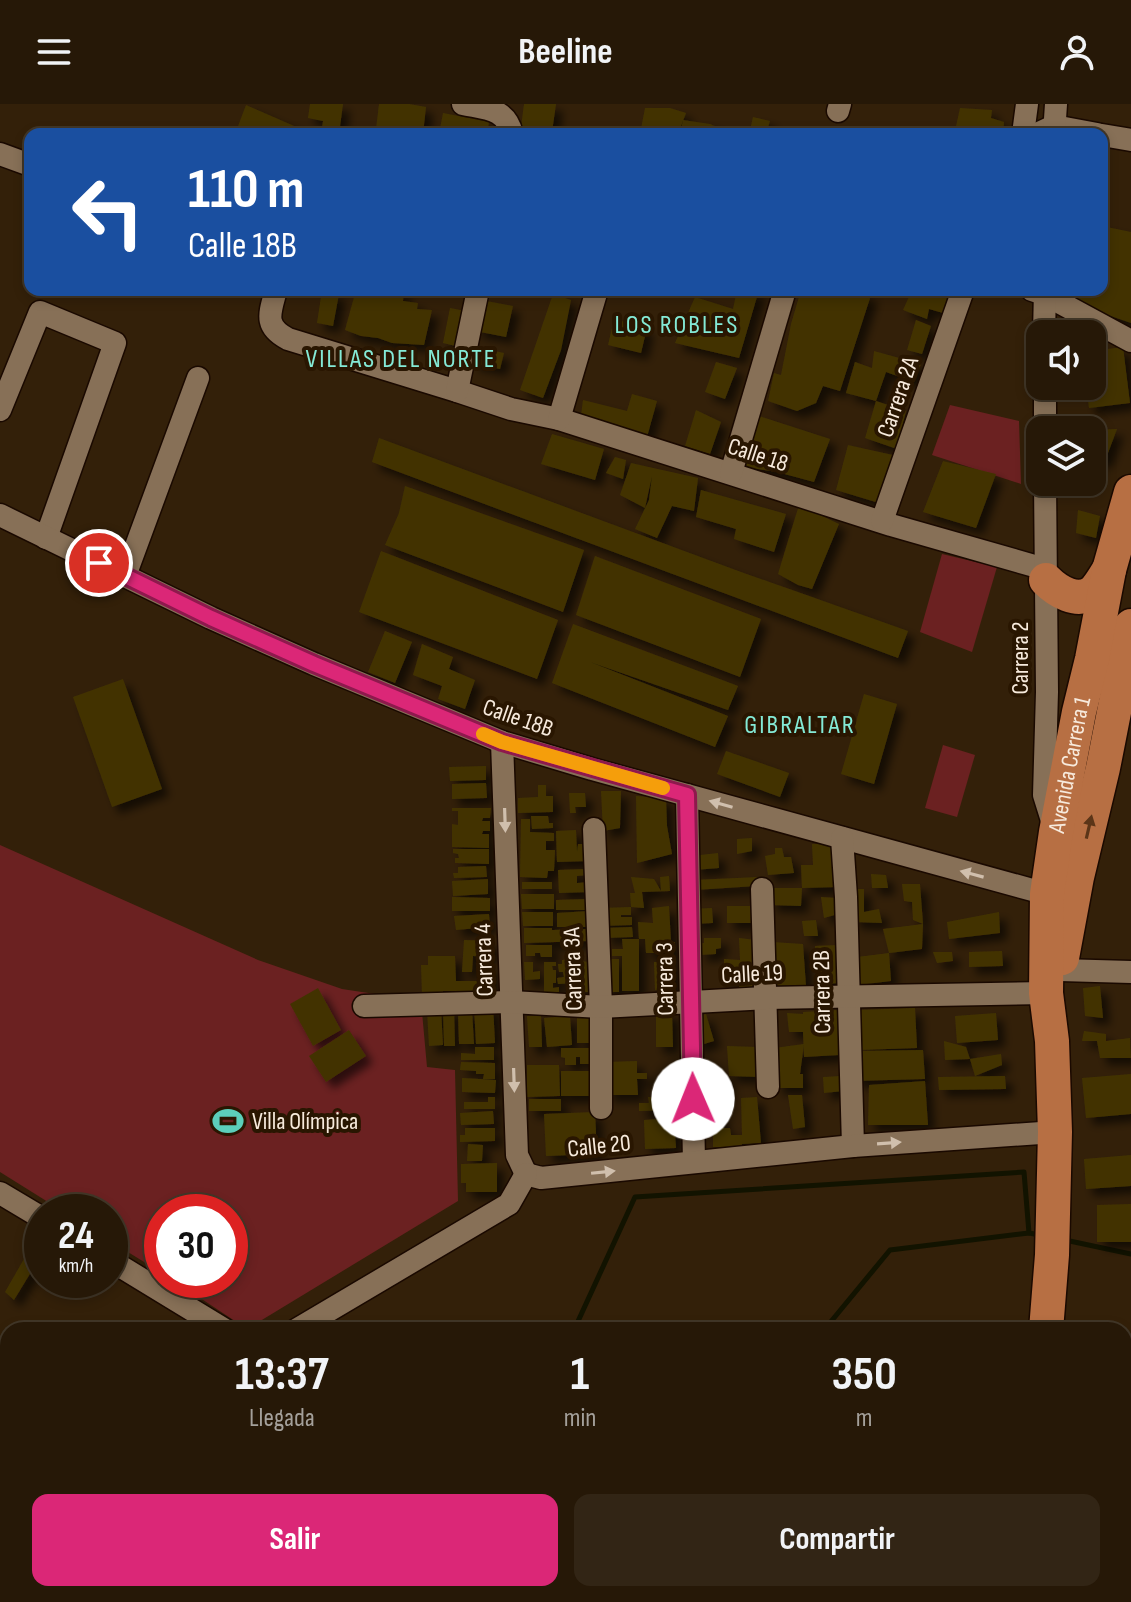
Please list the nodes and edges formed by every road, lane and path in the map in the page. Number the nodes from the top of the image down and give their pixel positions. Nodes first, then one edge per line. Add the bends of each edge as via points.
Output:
1 (463, 104) edge
2 (1027, 104) edge
3 (510, 128) edge
4 (1024, 128) edge
5 (1108, 136) edge
6 (1131, 140) edge
7 (0, 154) edge
8 (24, 163) edge
9 (274, 296) edge
10 (477, 296) edge
11 (595, 296) edge
12 (783, 296) edge
13 (961, 296) edge
14 (1040, 296) edge
15 (1049, 296) edge
16 (1043, 320) edge
17 (1131, 341) edge
18 (198, 378) dead end
19 (457, 391) junction
20 (0, 410) edge
21 (559, 419) junction
22 (731, 473) junction
23 (1131, 492) edge
24 (1045, 496) edge
25 (0, 515) edge
26 (882, 521) junction
27 (46, 538) junction
28 (1109, 570) junction
29 (1045, 574) junction
30 (125, 576) junction
31 (1131, 626) edge
32 (1092, 659) junction
33 (1110, 731) junction
34 (502, 742) junction
35 (687, 795) junction
36 (594, 829) dead end
37 (1056, 832) junction
38 (842, 838) junction
39 (1077, 877) junction
40 (762, 889) dead end
41 (1047, 894) junction
42 (1131, 972) edge
43 (1053, 981) junction
44 (847, 997) junction
45 (766, 998) junction
46 (511, 1002) junction
47 (691, 1003) junction
48 (364, 1006) dead end
49 (601, 1007) junction
50 (768, 1087) dead end
51 (601, 1108) dead end
52 (1055, 1132) junction
53 (853, 1146) junction
54 (694, 1162) junction
55 (526, 1174) junction
56 (0, 1193) edge
57 (24, 1207) edge
58 (128, 1271) edge
59 (212, 1322) edge
60 (310, 1322) edge
61 (1047, 1322) edge

1 - 3 street via 496,111
2 - 4 street
5 - 6 street
7 - 8 street
9 - 19 street, Calle 18 via 269,317 278,334
10 - 19 street
11 - 21 street
12 - 22 street
13 - 26 street, Carrera 2A
14 - 16 street
15 - 17 street
18 - 30 street
19 - 21 street, Calle 18
20 - 27 street via 40,312 115,343
21 - 22 street, Calle 18
22 - 26 street, Calle 18
23 - 28 main road, Avenida Carrera 1
24 - 29 street, Carrera 2
25 - 27 street, Calle 18B
26 - 29 street, Calle 18
27 - 30 street, Calle 18B
28 - 29 main road via 1092,592 1082,596 1064,594
28 - 32 main road, Avenida Carrera 1
29 - 37 street, Carrera 2 via 1044,795
30 - 34 street, Calle 18B via 314,664
31 - 33 main road, Avenida Carrera 1
32 - 33 main road via 1085,722 1092,737
32 - 37 main road, Avenida Carrera 1
39 -> 33 main road, Avenida Carrera 1
34 - 35 street, Calle 18B
34 -> 46 street, Carrera 4
38 -> 35 street, Calle 18B
35 - 47 street, Carrera 3
36 - 49 street, Carrera 3A
37 - 39 main road
37 - 41 main road, Avenida Carrera 1
41 -> 38 street, Calle 18B
38 - 44 street, Carrera 2B
39 - 43 main road, Avenida Carrera 1
40 - 45 street
41 - 43 main road, Avenida Carrera 1
42 - 43 street, Calle 19
43 - 44 street, Calle 19
43 - 52 main road, Avenida Carrera 1
44 - 45 street, Calle 19
44 - 53 street, Carrera 2B
45 - 47 street, Calle 19
45 - 50 street
46 - 48 street, Calle 19
46 - 49 street, Calle 19
46 -> 55 street, Carrera 4 via 517,1155
47 - 49 street, Calle 19
47 - 54 street, Carrera 3
49 - 51 street, Carrera 3A
53 -> 52 street, Calle 20
52 - 61 main road, Avenida Carrera 1
53 - 54 street, Calle 20
55 -> 54 street, Calle 20 via 541,1178
55 - 60 street via 509,1204
56 - 57 street
58 - 59 street

